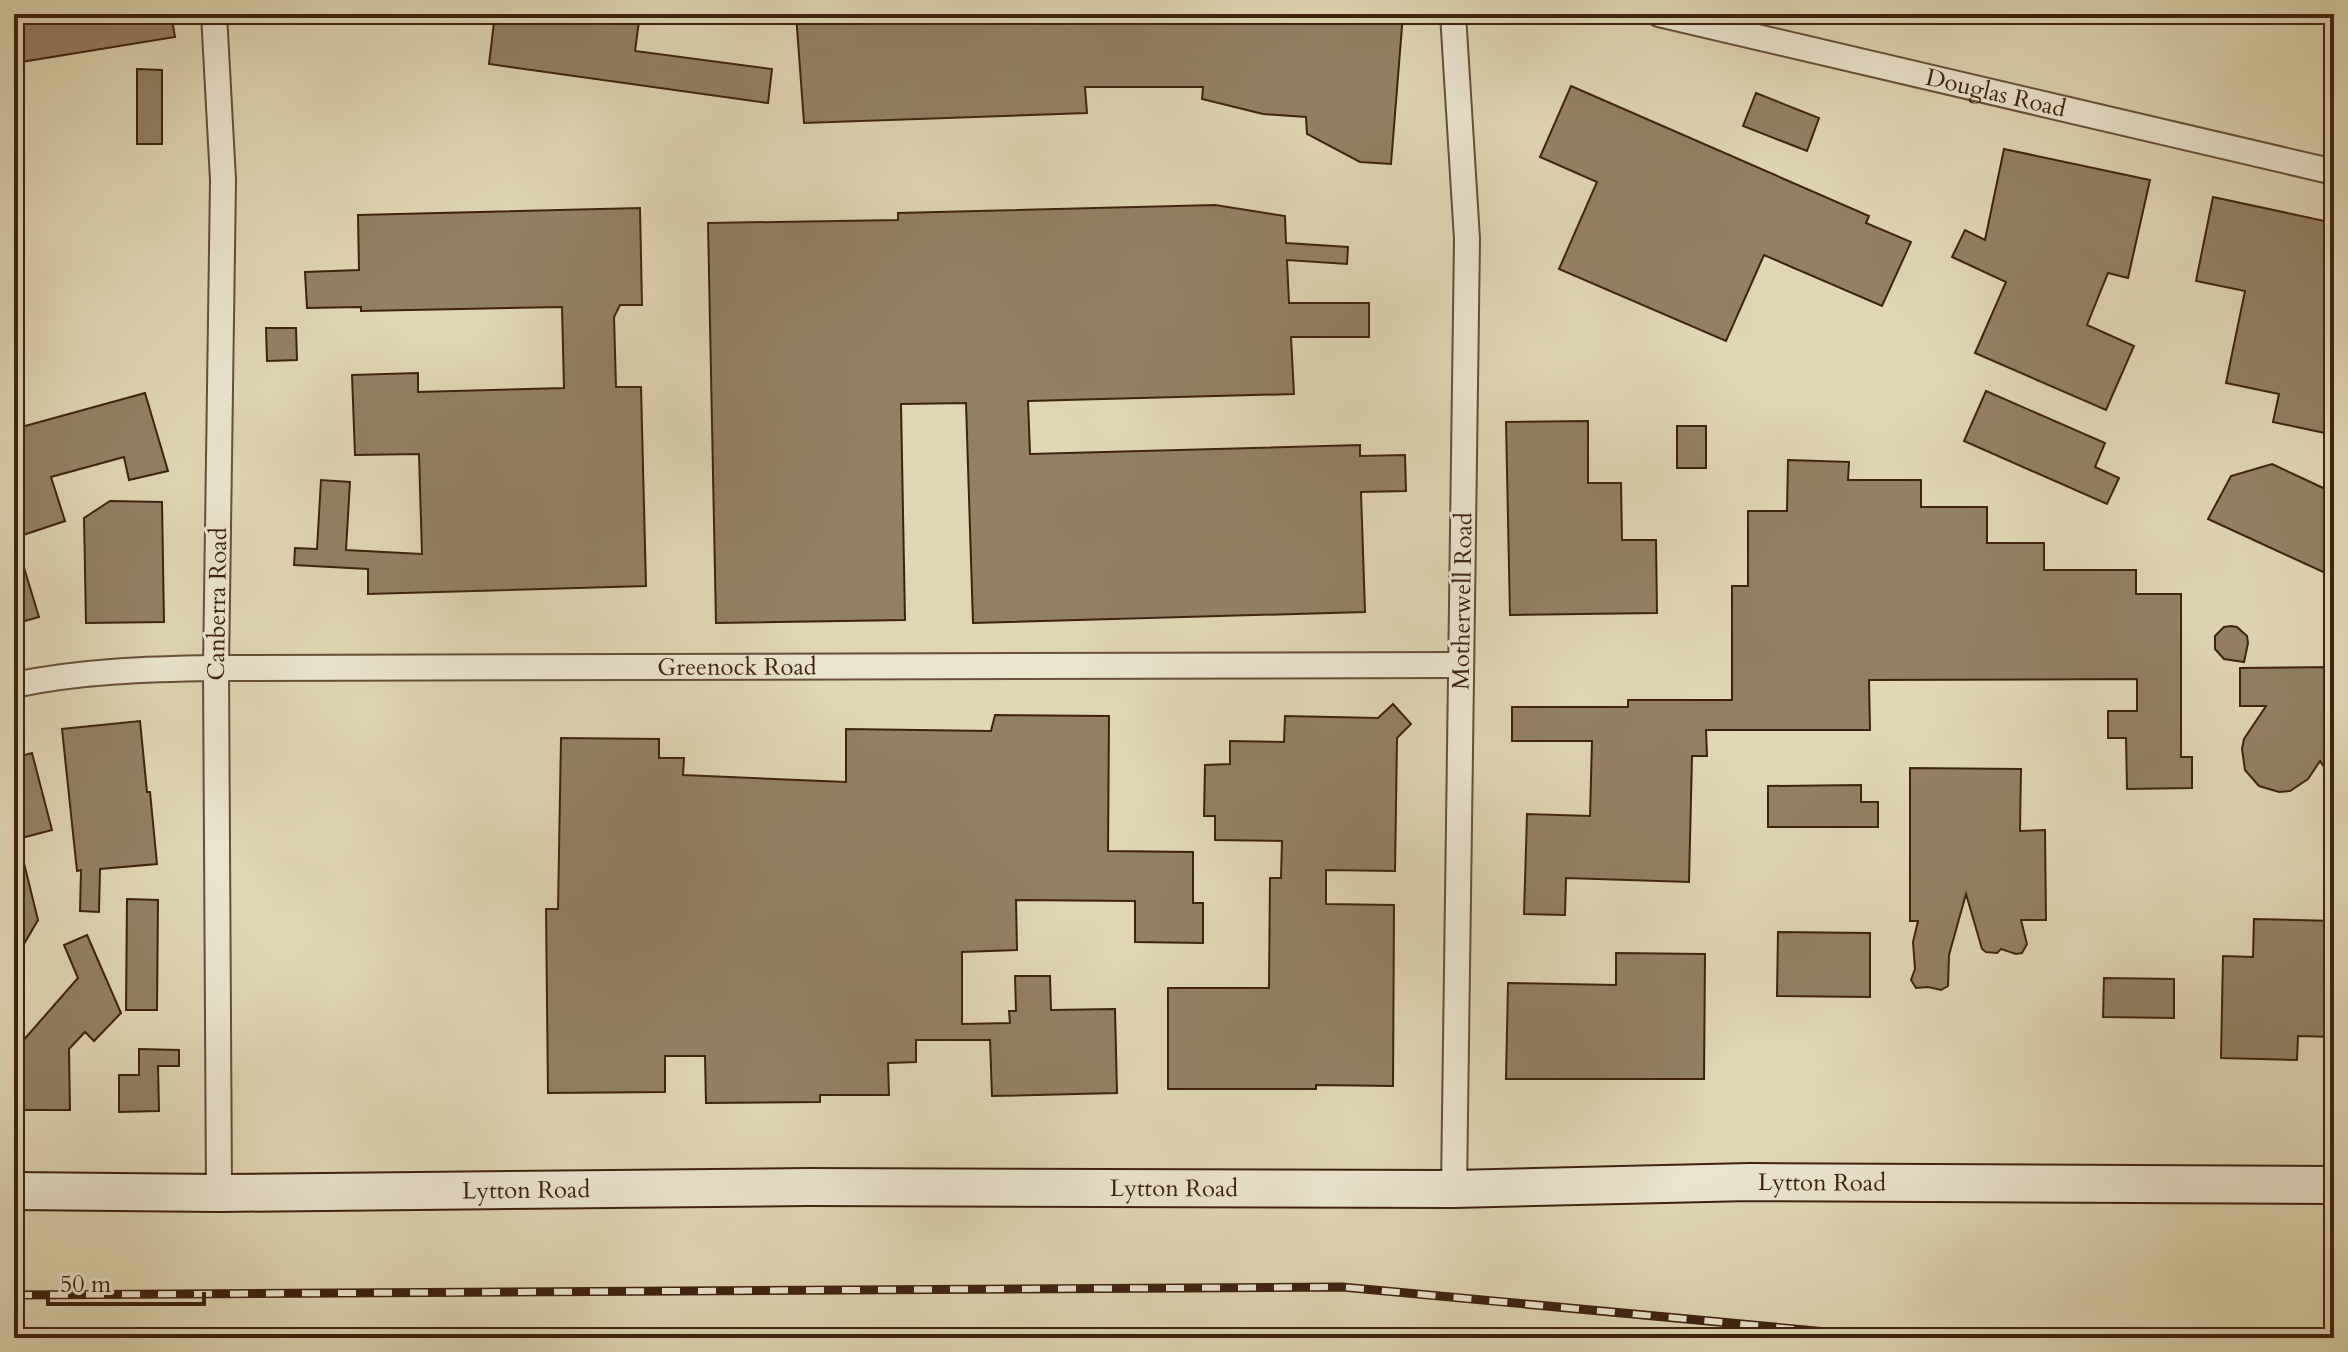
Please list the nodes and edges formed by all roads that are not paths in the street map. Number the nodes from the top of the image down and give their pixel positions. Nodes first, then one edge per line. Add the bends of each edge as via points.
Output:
1 (214, 14) edge
2 (1453, 14) edge
3 (1659, 14) edge
4 (2334, 172) edge
5 (1461, 665) junction
6 (216, 668) junction
7 (14, 685) edge
8 (2334, 1185) edge
9 (1454, 1189) junction
10 (14, 1191) edge
11 (219, 1193) junction

1 - 6 street, Canberra Road via 223,180
2 - 5 street, Motherwell Road via 1467,239
3 - 4 street, Douglas Road
5 - 6 street, Greenock Road
5 - 9 street, Motherwell Road
6 - 7 street, Greenock Road via 127,670
6 - 11 street, Canberra Road
8 - 9 main road, Lytton Road via 1750,1182
9 - 11 main road, Lytton Road via 808,1187
10 - 11 main road, Lytton Road

